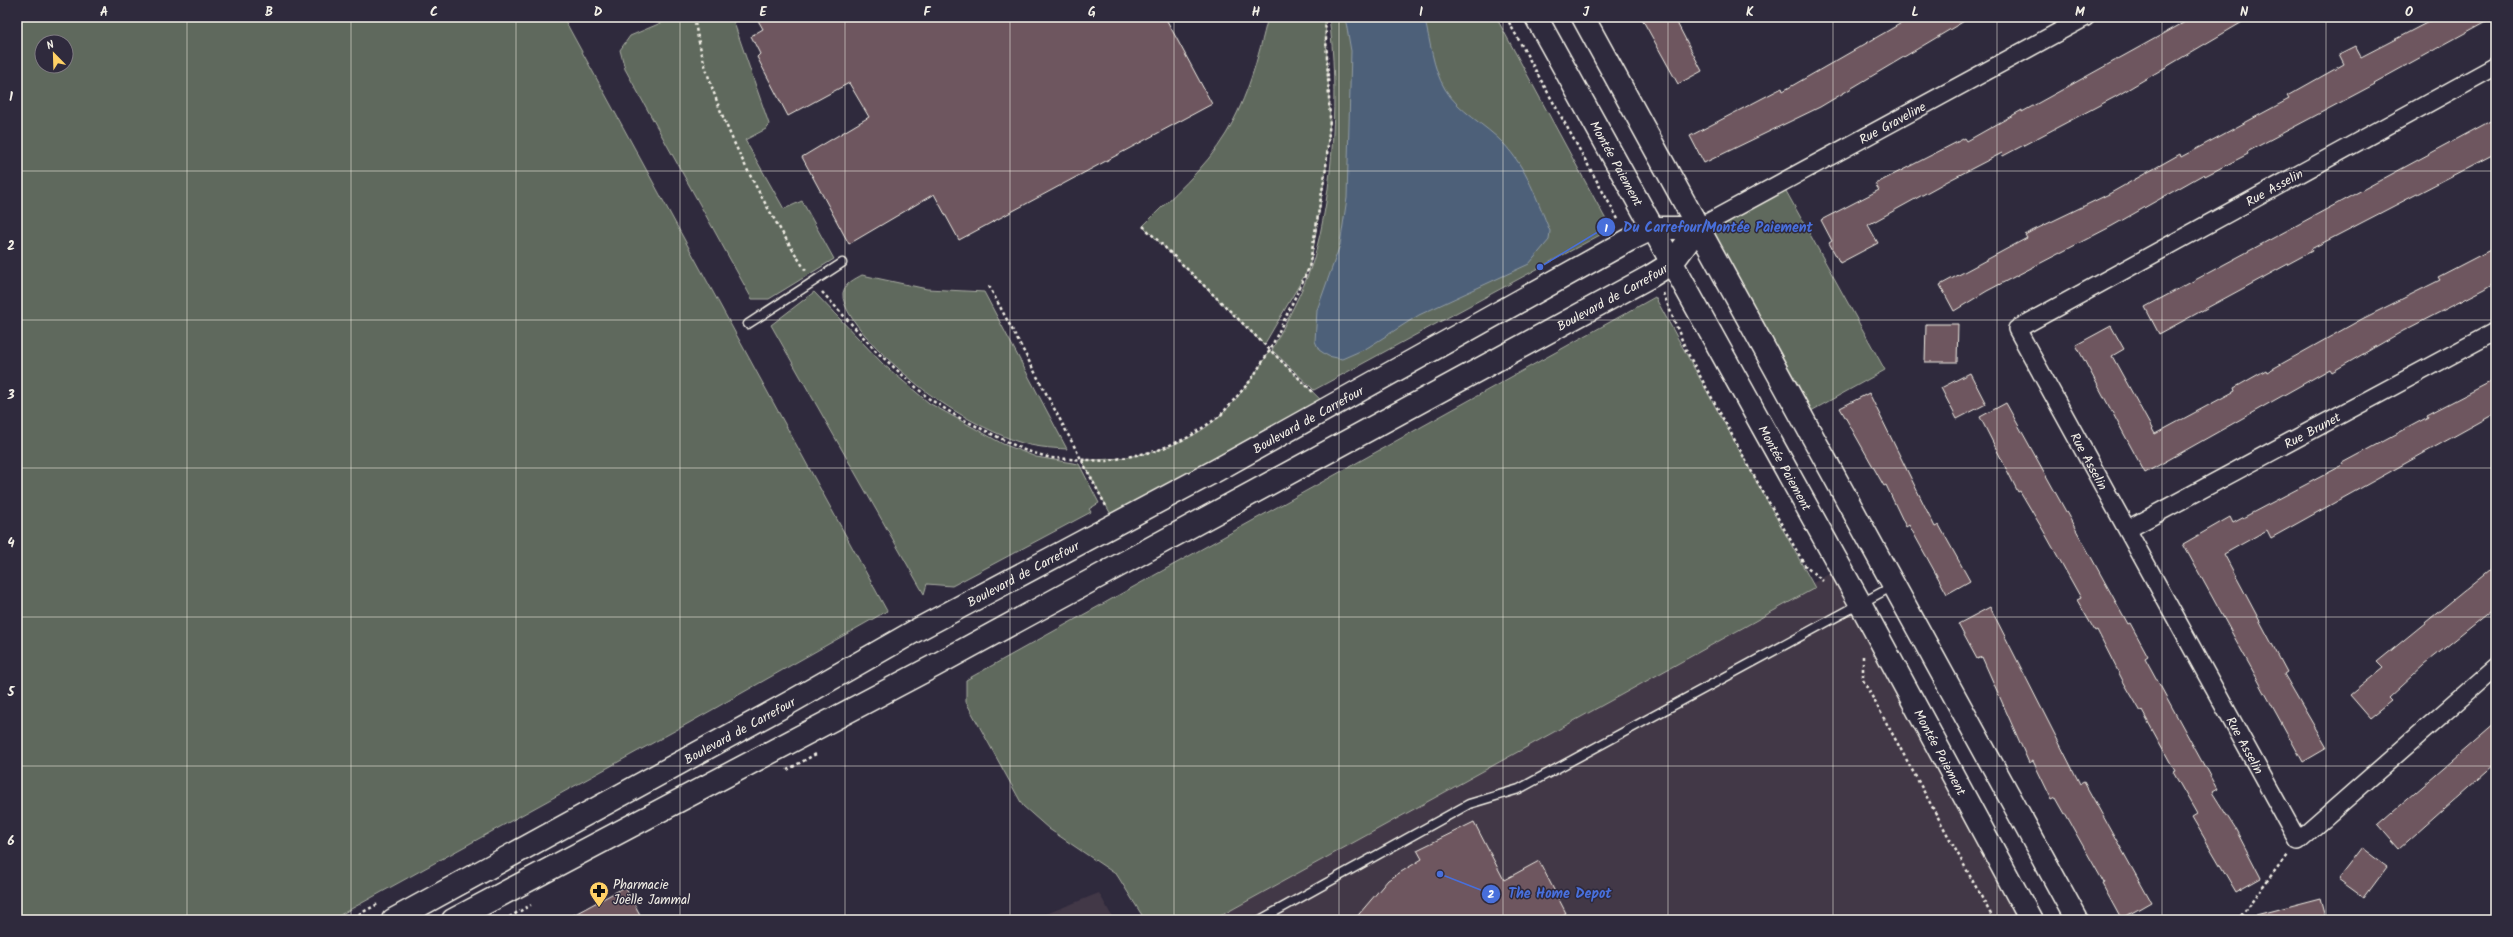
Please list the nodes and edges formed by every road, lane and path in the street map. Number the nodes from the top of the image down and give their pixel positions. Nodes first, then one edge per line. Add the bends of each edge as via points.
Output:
1 (694, 17) edge
2 (1325, 17) edge
3 (1506, 17) edge
4 (1536, 17) edge
5 (1583, 17) edge
6 (2086, 17) edge
7 (2496, 66) edge
8 (1143, 226) dead end
9 (1622, 227) dead end
10 (1654, 228) junction
11 (1698, 228) junction
12 (842, 263) dead end
13 (1672, 263) junction
14 (813, 281) junction
15 (989, 286) dead end
16 (1663, 293) dead end
17 (748, 324) dead end
18 (2496, 331) edge
19 (1270, 350) junction
20 (1329, 408) junction
21 (1082, 460) junction
22 (1116, 524) junction
23 (2128, 529) junction
24 (1825, 583) dead end
25 (1893, 585) junction
26 (1860, 603) junction
27 (1863, 656) dead end
28 (2496, 667) edge
29 (2298, 841) junction
30 (2496, 917) edge
31 (393, 920) edge
32 (453, 920) edge
33 (1260, 920) edge
34 (1994, 920) edge
35 (2031, 920) edge
36 (2077, 920) edge
37 (2236, 920) edge
38 (2493, 920) edge

1 - 14 path via 703,56 734,143 779,228
2 - 19 path via 1330,119 1326,168 1315,237 1309,268
3 - 9 path
4 - 10 street, Montée Paiement
5 - 11 street
6 - 11 street, Rue Graveline
7 - 23 street, Rue Asselin via 2017,329
8 - 19 path
10 - 11 street
10 - 13 street, Montée Paiement
10 - 20 street, Boulevard de Carrefour
11 - 13 street
11 - 25 street
12 - 14 lane
13 - 26 street, Montée Paiement
13 - 32 street, Boulevard de Carrefour via 957,654
14 - 17 lane
14 - 21 path via 878,352 928,398 958,417 1024,450 1051,458
15 - 21 path
16 - 24 path via 1686,350 1759,485 1806,567
18 - 23 street, Rue Brunet
19 - 20 path
19 - 21 path via 1251,380 1220,416 1203,429 1156,451 1107,461
20 - 22 street, Boulevard de Carrefour
21 - 22 path
22 - 31 street, Boulevard de Carrefour via 915,631 782,707
23 - 29 street, Rue Asselin
25 - 26 lane
25 - 36 street
26 - 33 lane via 1519,789 1469,804
26 - 35 street, Montée Paiement
27 - 34 path via 1863,680
28 - 29 street
29 - 37 path
30 - 38 lane

